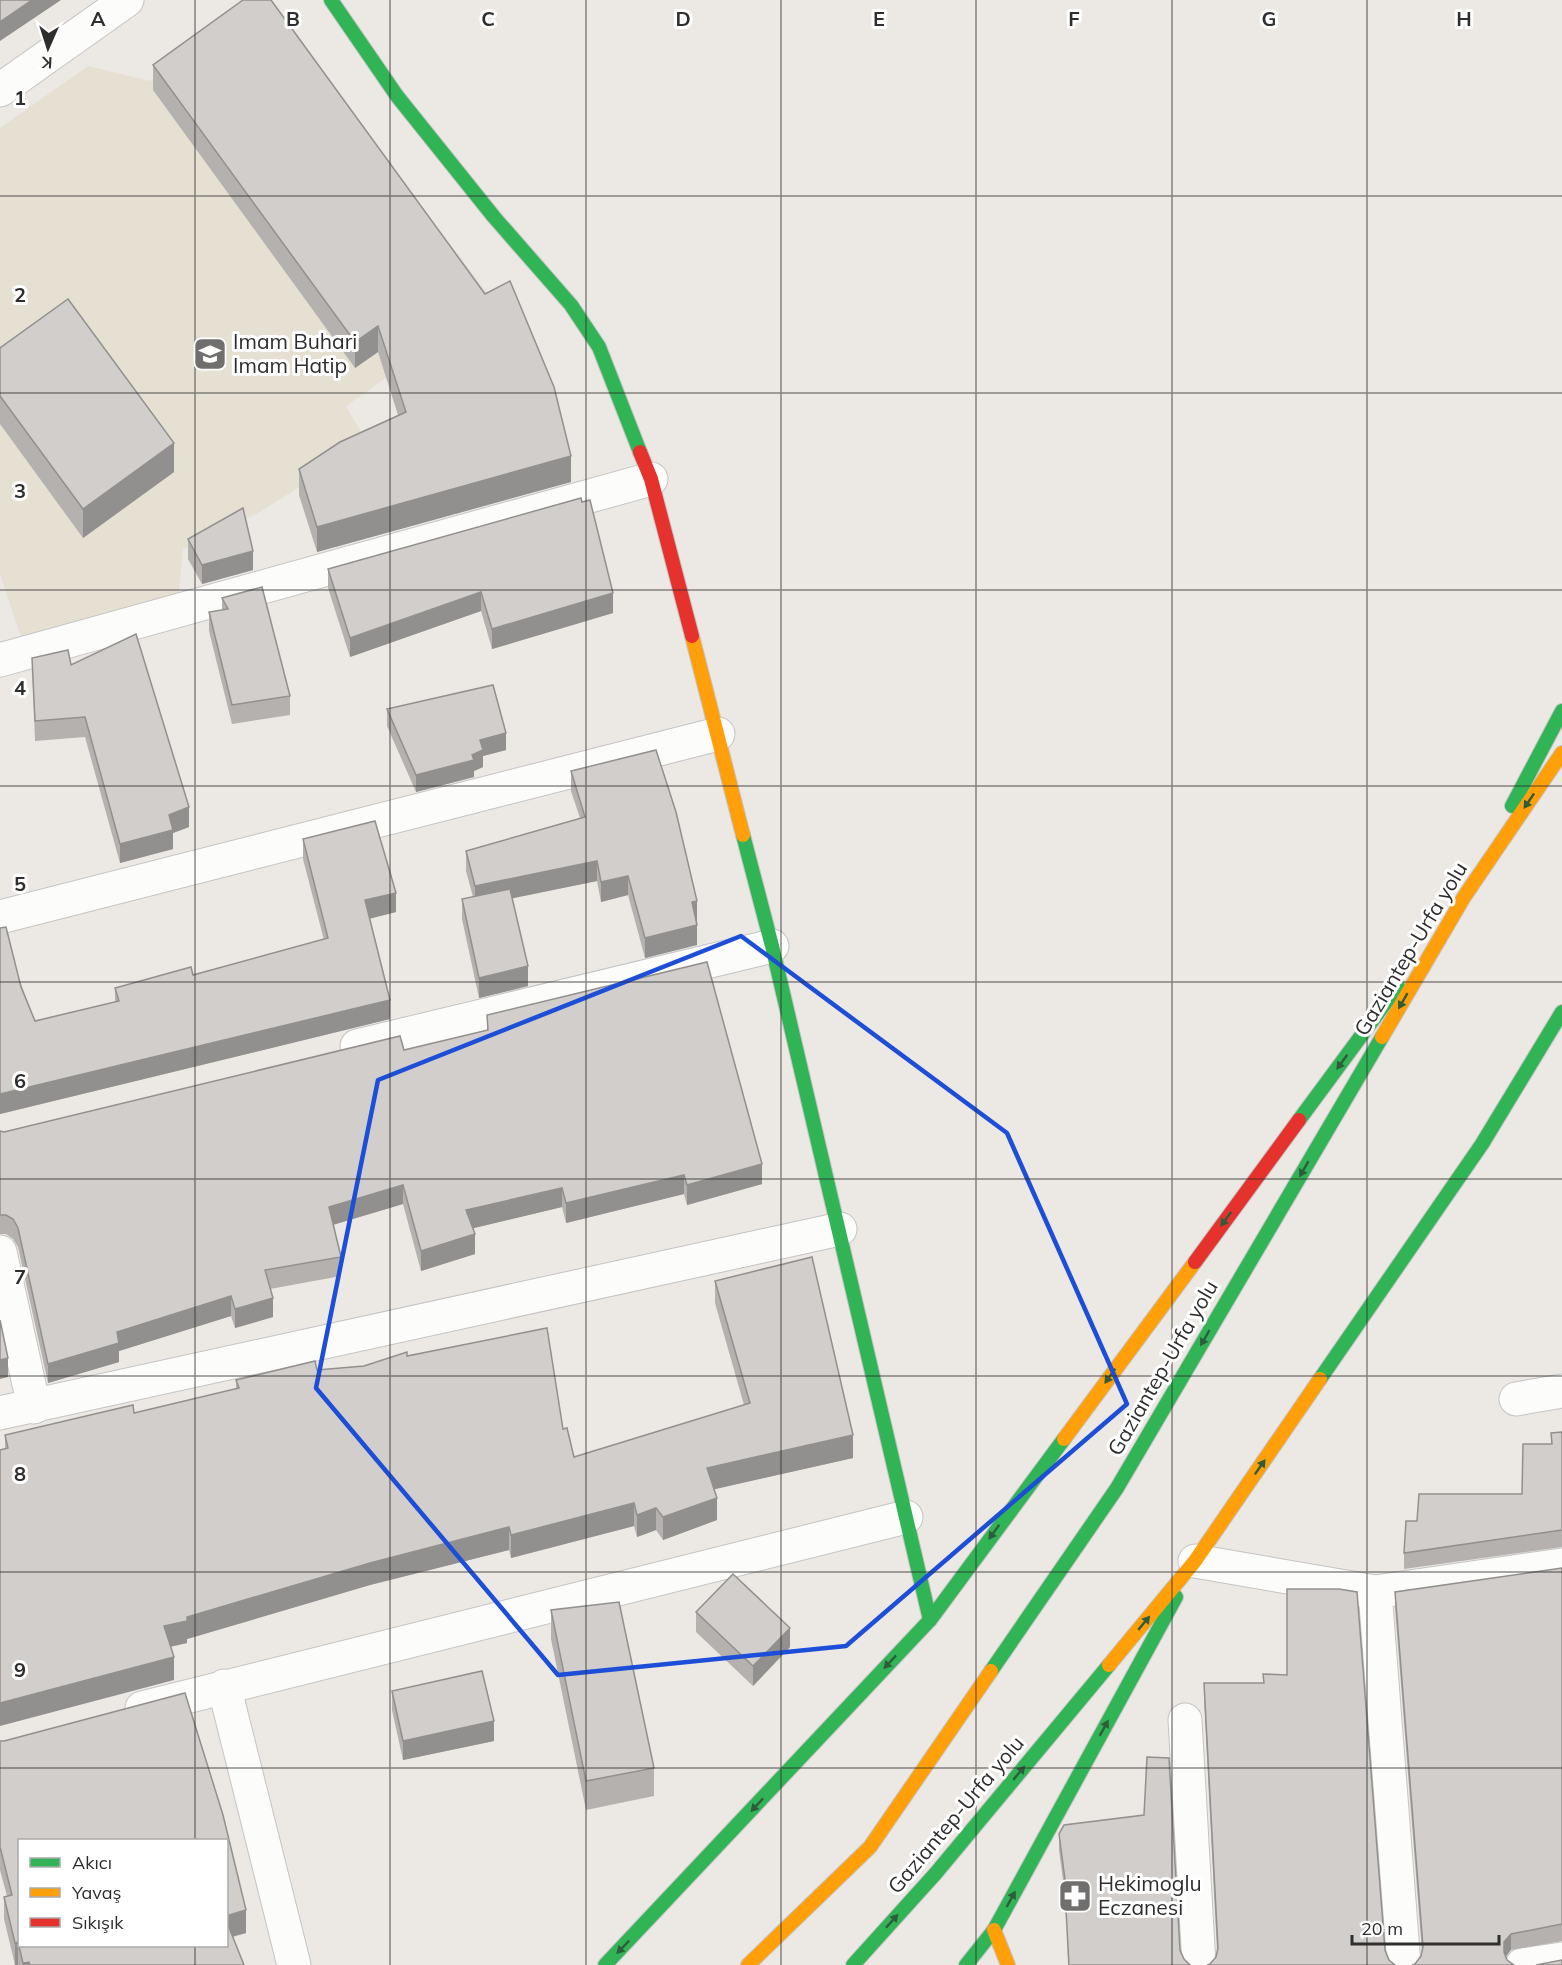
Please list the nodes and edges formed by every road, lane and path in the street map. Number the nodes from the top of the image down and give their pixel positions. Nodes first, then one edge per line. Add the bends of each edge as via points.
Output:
1 (127, 0) edge
2 (331, 0) edge
3 (0, 90) edge
4 (651, 479) junction
5 (0, 660) edge
6 (1562, 711) edge
7 (718, 735) junction
8 (1562, 753) edge
9 (1464, 897) junction
10 (0, 917) edge
11 (772, 946) junction
12 (1562, 1012) edge
13 (1562, 1039) edge
14 (323, 1055) edge
15 (1482, 1144) junction
16 (840, 1229) junction
17 (0, 1252) edge
18 (1562, 1391) edge
19 (1516, 1399) dead end
20 (34, 1407) junction
21 (0, 1413) edge
22 (906, 1517) junction
23 (1195, 1561) junction
24 (1562, 1565) edge
25 (1376, 1592) junction
26 (930, 1620) junction
27 (224, 1686) junction
28 (112, 1716) edge
29 (1185, 1720) dead end
30 (994, 1930) junction
31 (1562, 1959) edge
32 (294, 1965) edge
33 (606, 1965) edge
34 (748, 1965) edge
35 (854, 1965) edge
36 (966, 1965) edge
37 (1008, 1965) edge
38 (1199, 1965) edge
39 (1404, 1965) edge
40 (1522, 1965) edge

1 - 3 street
2 - 4 main road via 398,96 494,217 572,305 598,347
4 - 5 street
4 - 7 main road
6 - 9 main road
7 - 10 street
7 - 11 main road
8 -> 9 main road, Gaziantep-Urfa yolu
9 -> 26 main road
9 -> 34 main road, Gaziantep-Urfa yolu via 1117,1488 870,1847
11 - 14 street
11 - 16 main road
12 - 15 main road, Gaziantep-Urfa yolu
13 - 15 main road
23 -> 15 main road, Gaziantep-Urfa yolu
16 - 20 street
16 - 22 main road
17 - 20 street
18 - 19 street
20 - 21 street
22 - 26 main road
22 - 27 street
23 - 25 street
30 -> 23 main road
35 -> 23 main road, Gaziantep-Urfa yolu via 936,1873
24 - 25 street
25 - 39 street
26 -> 33 main road
27 - 28 street
27 - 32 street
29 - 38 street
30 - 36 main road
30 - 37 main road
31 - 40 street

